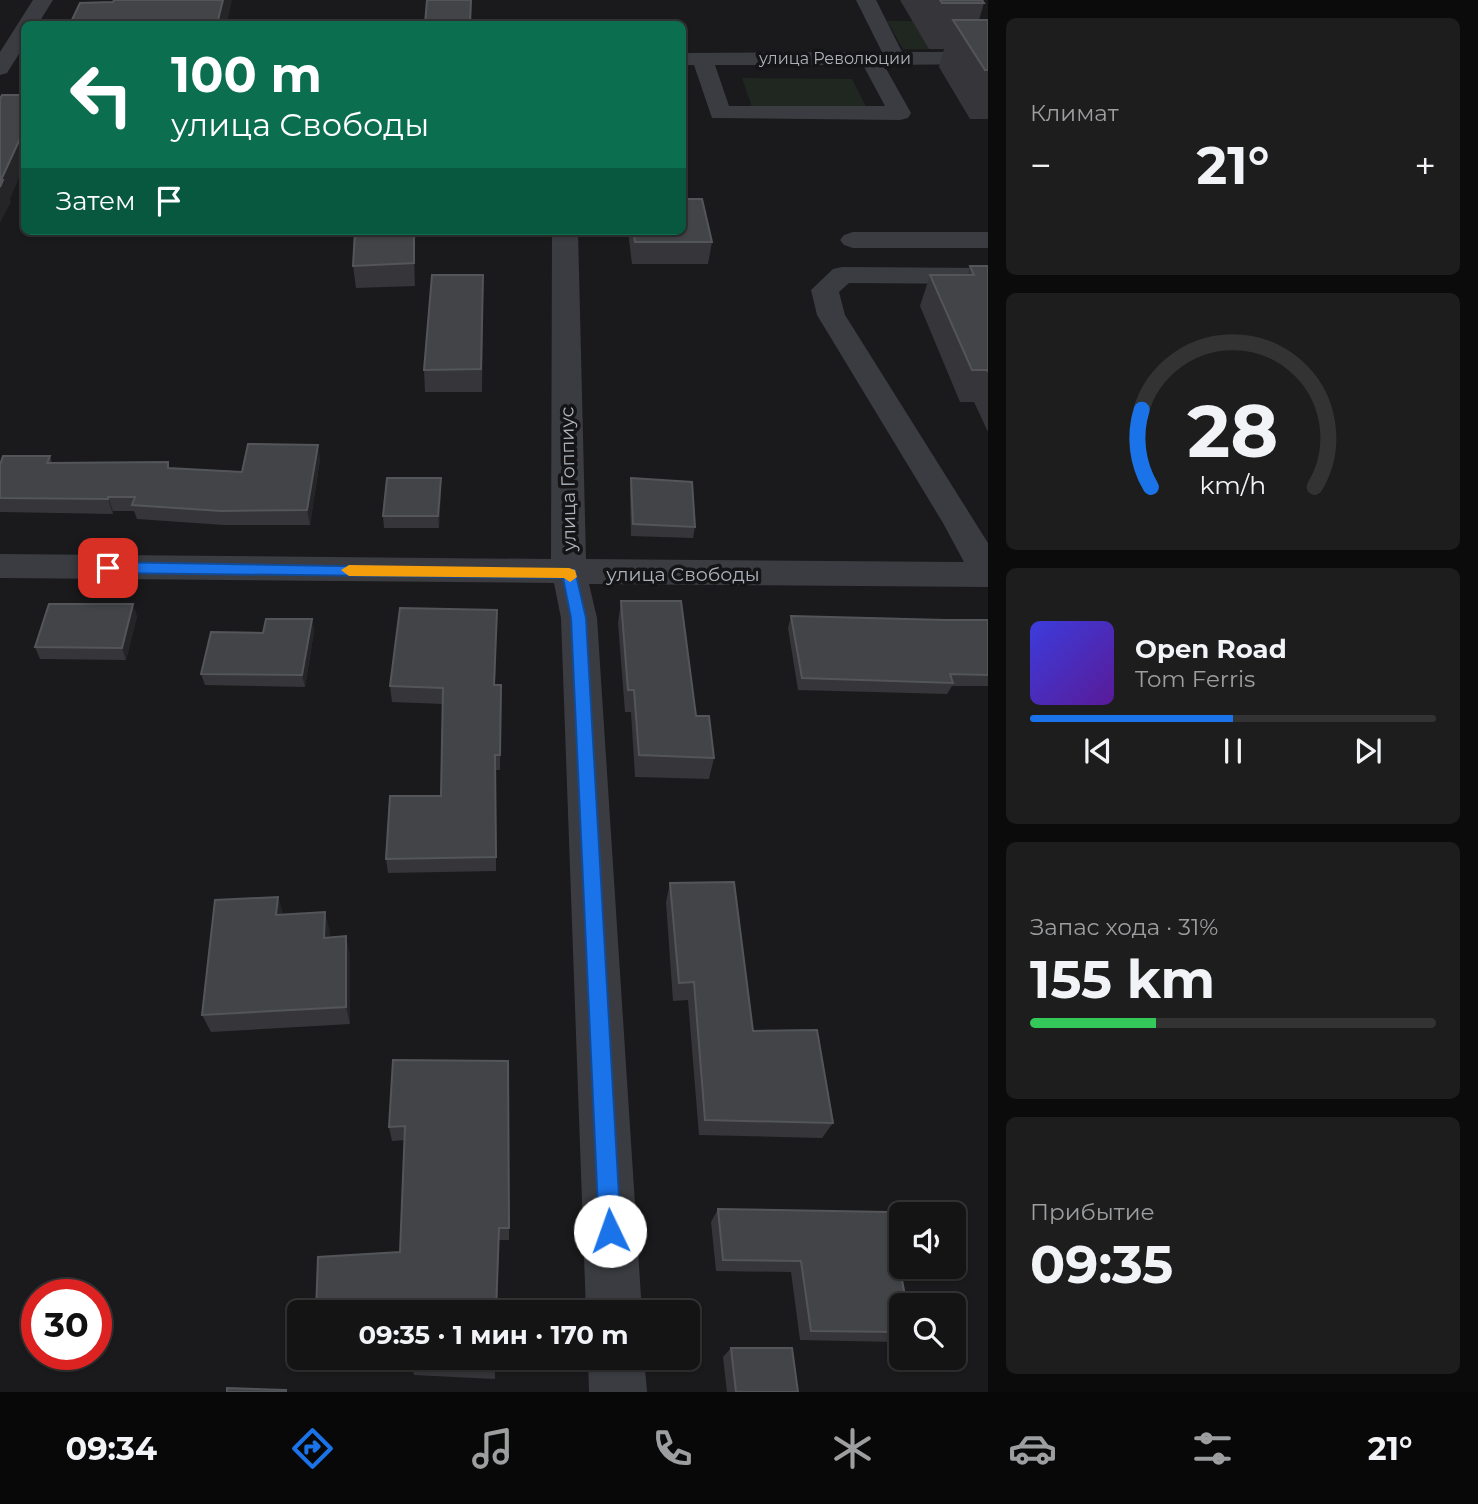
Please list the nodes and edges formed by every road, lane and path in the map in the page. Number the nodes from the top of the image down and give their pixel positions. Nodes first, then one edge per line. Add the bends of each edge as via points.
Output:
1 (43, 0) edge
2 (866, 0) edge
3 (30, 21) edge
4 (21, 36) edge
5 (870, 58) junction
6 (895, 58) junction
7 (988, 58) edge
8 (693, 59) edge
9 (8, 62) edge
10 (565, 235) edge
11 (853, 240) dead end
12 (988, 240) edge
13 (988, 276) edge
14 (0, 566) edge
15 (569, 573) junction
16 (988, 575) edge
17 (613, 1300) edge
18 (617, 1370) edge
19 (618, 1392) edge

1 - 3 street
2 - 6 street
4 - 9 street
5 - 6 street, улица Революции
5 - 8 street, улица Революции
5 - 8 street via 900,113 720,113
6 - 7 street, улица Революции
10 - 15 street, улица Гоппиус
11 - 12 street
13 - 16 street via 842,275 825,290 831,315
14 - 15 street, улица Свободы
15 - 16 street, улица Свободы
15 - 17 street, улица Гоппиус via 579,618
18 - 19 street

